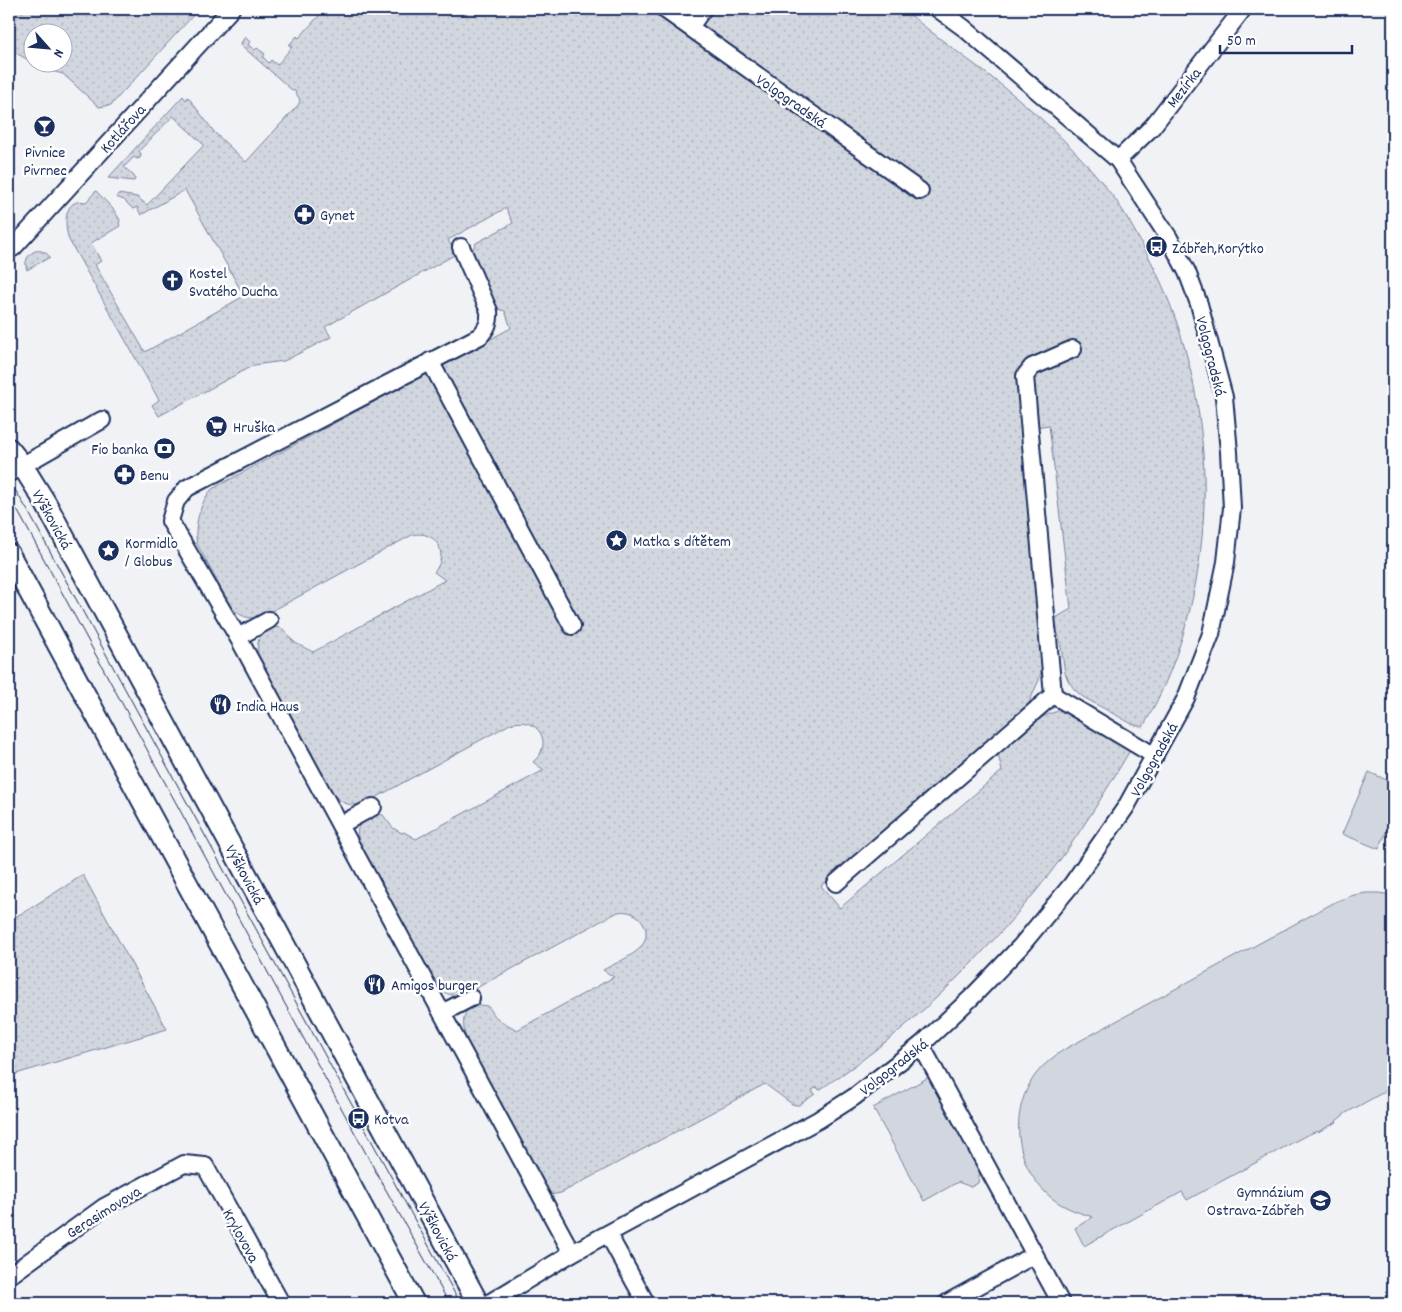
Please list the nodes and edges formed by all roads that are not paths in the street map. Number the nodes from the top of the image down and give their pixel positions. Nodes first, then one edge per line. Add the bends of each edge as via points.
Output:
1 (231, 9) edge
2 (664, 9) edge
3 (704, 9) edge
4 (938, 9) edge
5 (1243, 9) edge
6 (690, 27) junction
7 (1118, 160) junction
8 (920, 190) dead end
9 (461, 247) dead end
10 (13, 248) dead end
11 (1073, 349) dead end
12 (430, 361) junction
13 (102, 420) dead end
14 (9, 449) edge
15 (15, 469) edge
16 (9, 554) edge
17 (269, 620) dead end
18 (572, 626) dead end
19 (238, 637) junction
20 (1053, 696) junction
21 (1155, 756) junction
22 (373, 807) dead end
23 (340, 825) junction
24 (836, 883) dead end
25 (471, 998) dead end
26 (442, 1013) junction
27 (921, 1045) junction
28 (205, 1166) joint
29 (608, 1234) junction
30 (572, 1253) junction
31 (1034, 1255) junction
32 (9, 1276) edge
33 (280, 1303) edge
34 (414, 1303) edge
35 (478, 1303) edge
36 (489, 1303) edge
37 (646, 1303) edge
38 (947, 1303) edge
39 (1061, 1303) edge

1 - 10 street, Kotlářova
2 - 6 street, Volgogradská
3 - 6 street
4 - 7 street, Volgogradská
5 - 7 street, Mezírka via 1152,127
6 - 8 street, Volgogradská
7 - 21 street, Volgogradská via 1169,238 1187,272 1224,397 1229,452 1232,508 1226,562 1210,634 1186,698
9 - 12 street via 490,318 480,336
11 - 20 street via 1032,367 1025,376
12 - 18 street
12 - 19 street via 187,488 176,501 170,520
13 - 15 street
14 - 15 street, Výškovická
15 - 35 street, Výškovická via 44,502
16 - 34 street
17 - 19 street
19 - 23 street
20 - 21 street
20 - 24 street
21 - 27 street, Volgogradská via 1126,807 1072,884 1020,947
22 - 23 street
23 - 26 street
25 - 26 street
26 - 30 street
27 - 29 street, Volgogradská via 854,1097 818,1120
27 - 31 street
28 - 32 street, Gerasimovova via 184,1164 104,1207
28 - 33 street, Krylovova
29 - 30 street, Volgogradská
29 - 37 street
30 - 36 street, Volgogradská
31 - 38 street
31 - 39 street

